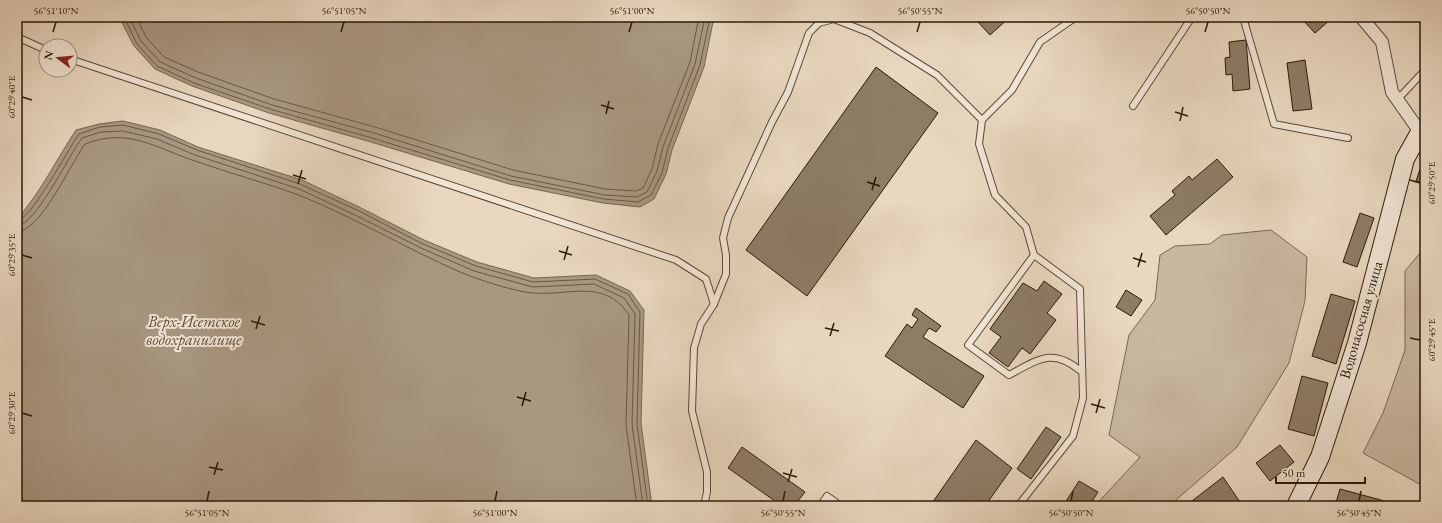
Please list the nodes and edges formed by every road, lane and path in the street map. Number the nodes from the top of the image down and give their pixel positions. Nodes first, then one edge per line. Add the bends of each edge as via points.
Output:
1 (1076, 17) edge
2 (1192, 17) edge
3 (1243, 17) edge
4 (1361, 17) edge
5 (17, 37) edge
6 (38, 46) edge
7 (78, 62) edge
8 (1425, 70) edge
9 (1397, 100) junction
10 (1132, 106) dead end
11 (982, 120) junction
12 (1422, 131) edge
13 (1348, 138) dead end
14 (1034, 255) junction
15 (714, 304) junction
16 (1082, 372) junction
17 (704, 506) edge
18 (820, 506) edge
19 (841, 506) edge
20 (1018, 506) edge
21 (1296, 506) edge

1 - 11 lane via 1040,42 1012,90
2 - 10 lane
3 - 13 lane via 1274,124
4 - 9 street via 1382,42 1392,92
5 - 6 lane
7 - 15 lane via 676,260 706,279
8 - 9 lane
9 - 12 street
11 - 14 lane via 979,144 995,195 1026,227
11 - 15 lane via 936,75 870,33 834,19 819,23 808,33 788,92 728,218 723,238 726,274
12 - 21 street, Водонасосная улица via 1405,159 1357,343 1320,457
14 - 16 lane via 1080,288
14 - 16 lane via 968,345 1009,375 1034,362 1057,356 1071,362
15 - 17 lane via 701,324 694,348 692,411 707,472
16 - 20 lane via 1083,398 1073,436
18 - 19 lane via 827,496

